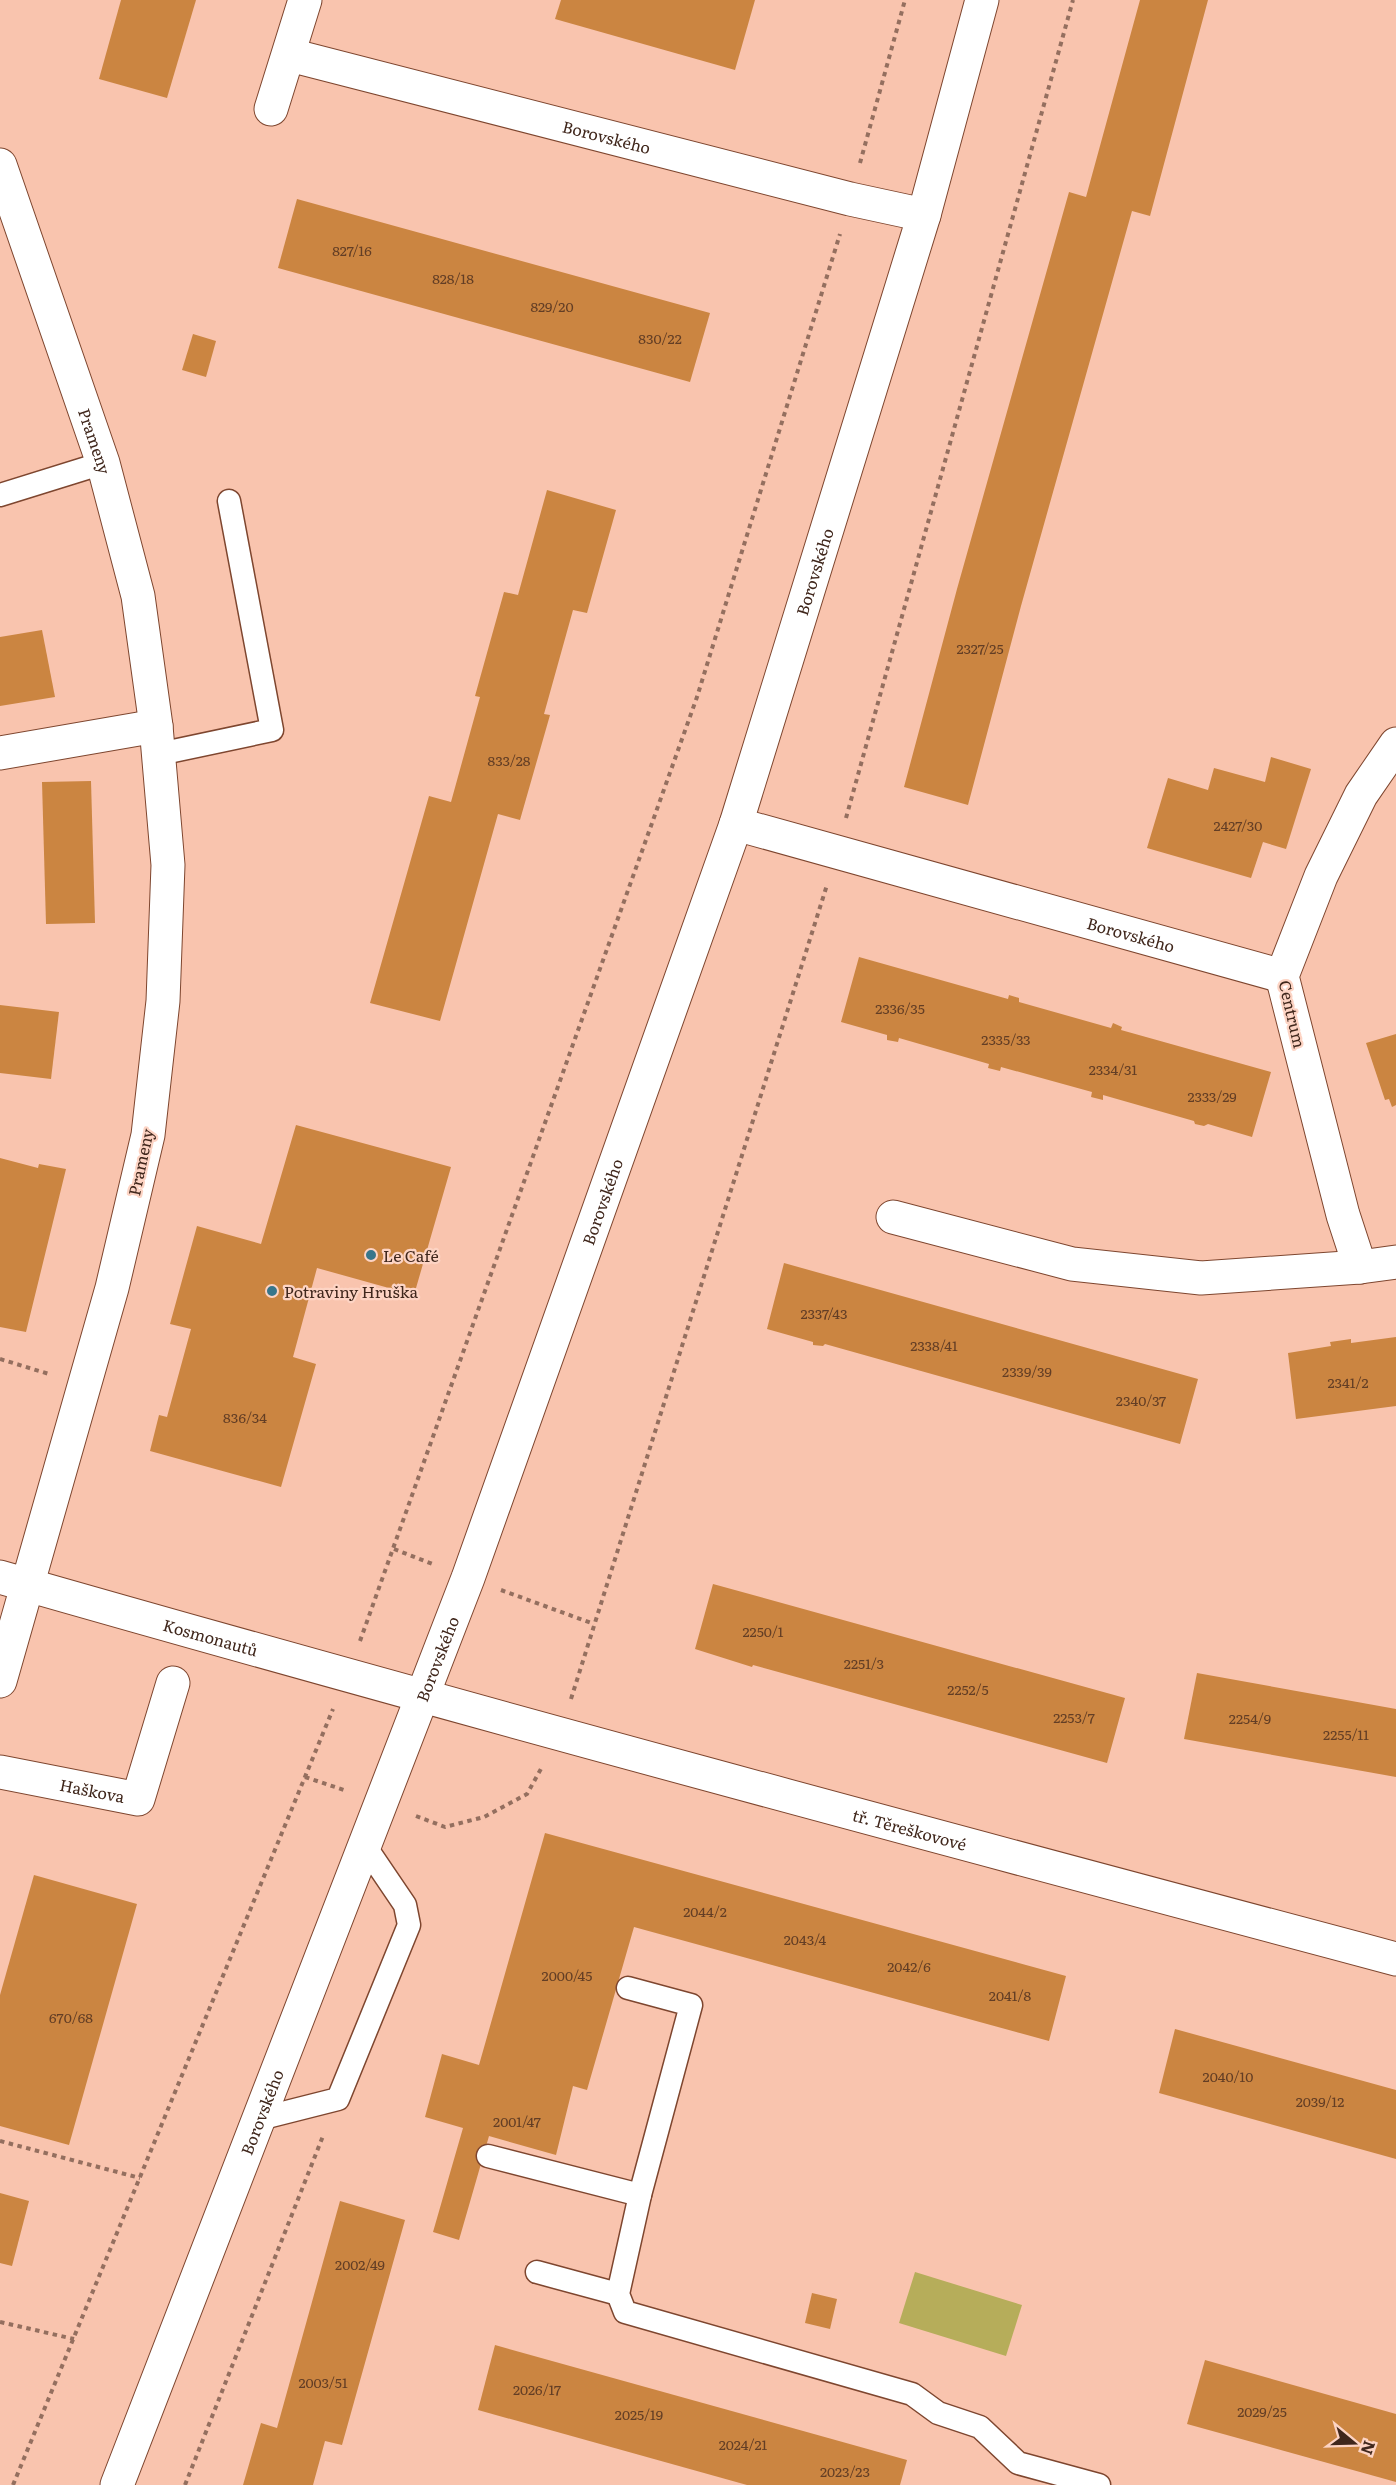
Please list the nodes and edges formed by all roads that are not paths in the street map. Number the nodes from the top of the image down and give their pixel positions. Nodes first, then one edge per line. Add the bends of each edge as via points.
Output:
1 (305, 0) edge
2 (982, 0) edge
3 (290, 55) junction
4 (271, 109) dead end
5 (0, 170) edge
6 (924, 215) junction
7 (102, 463) junction
8 (0, 495) edge
9 (229, 501) dead end
10 (158, 740) junction
11 (1396, 744) edge
12 (0, 753) edge
13 (736, 824) junction
14 (1282, 976) junction
15 (893, 1217) dead end
16 (1396, 1262) edge
17 (1360, 1267) junction
18 (13, 1581) edge
19 (0, 1681) edge
20 (172, 1683) dead end
21 (422, 1698) junction
22 (0, 1772) edge
23 (365, 1846) junction
24 (1396, 1959) edge
25 (628, 1988) dead end
26 (259, 2119) junction
27 (488, 2156) dead end
28 (640, 2195) junction
29 (537, 2272) dead end
30 (618, 2294) junction
31 (117, 2485) edge
32 (1099, 2485) edge

1 - 3 street
2 - 6 street, Borovského
3 - 4 street
3 - 6 street, Borovského
5 - 7 street, Prameny
6 - 13 street, Borovského
7 - 8 lane
7 - 10 street, Prameny via 138,596
9 - 10 lane via 272,730
10 - 12 street
10 - 18 street, Prameny via 168,865 163,1001 148,1135 84,1386
11 - 14 street, Centrum via 1361,795 1326,866
13 - 14 street, Borovského
13 - 21 street, Borovského
14 - 17 street, Centrum
15 - 17 street via 1072,1264 1190,1277
16 - 17 street
18 - 19 street
18 - 21 street, Kosmonautů
20 - 22 street, Haškova via 138,1799
21 - 23 street, Borovského
21 - 24 street, tř. Těreškovové
23 - 26 street, Borovského
23 - 26 lane via 405,1905 409,1925 338,2099
25 - 28 lane via 691,2005
26 - 31 street, Borovského
27 - 28 lane
28 - 30 lane
29 - 30 lane
30 - 32 lane via 625,2312 912,2394 938,2413 980,2427 1018,2463

